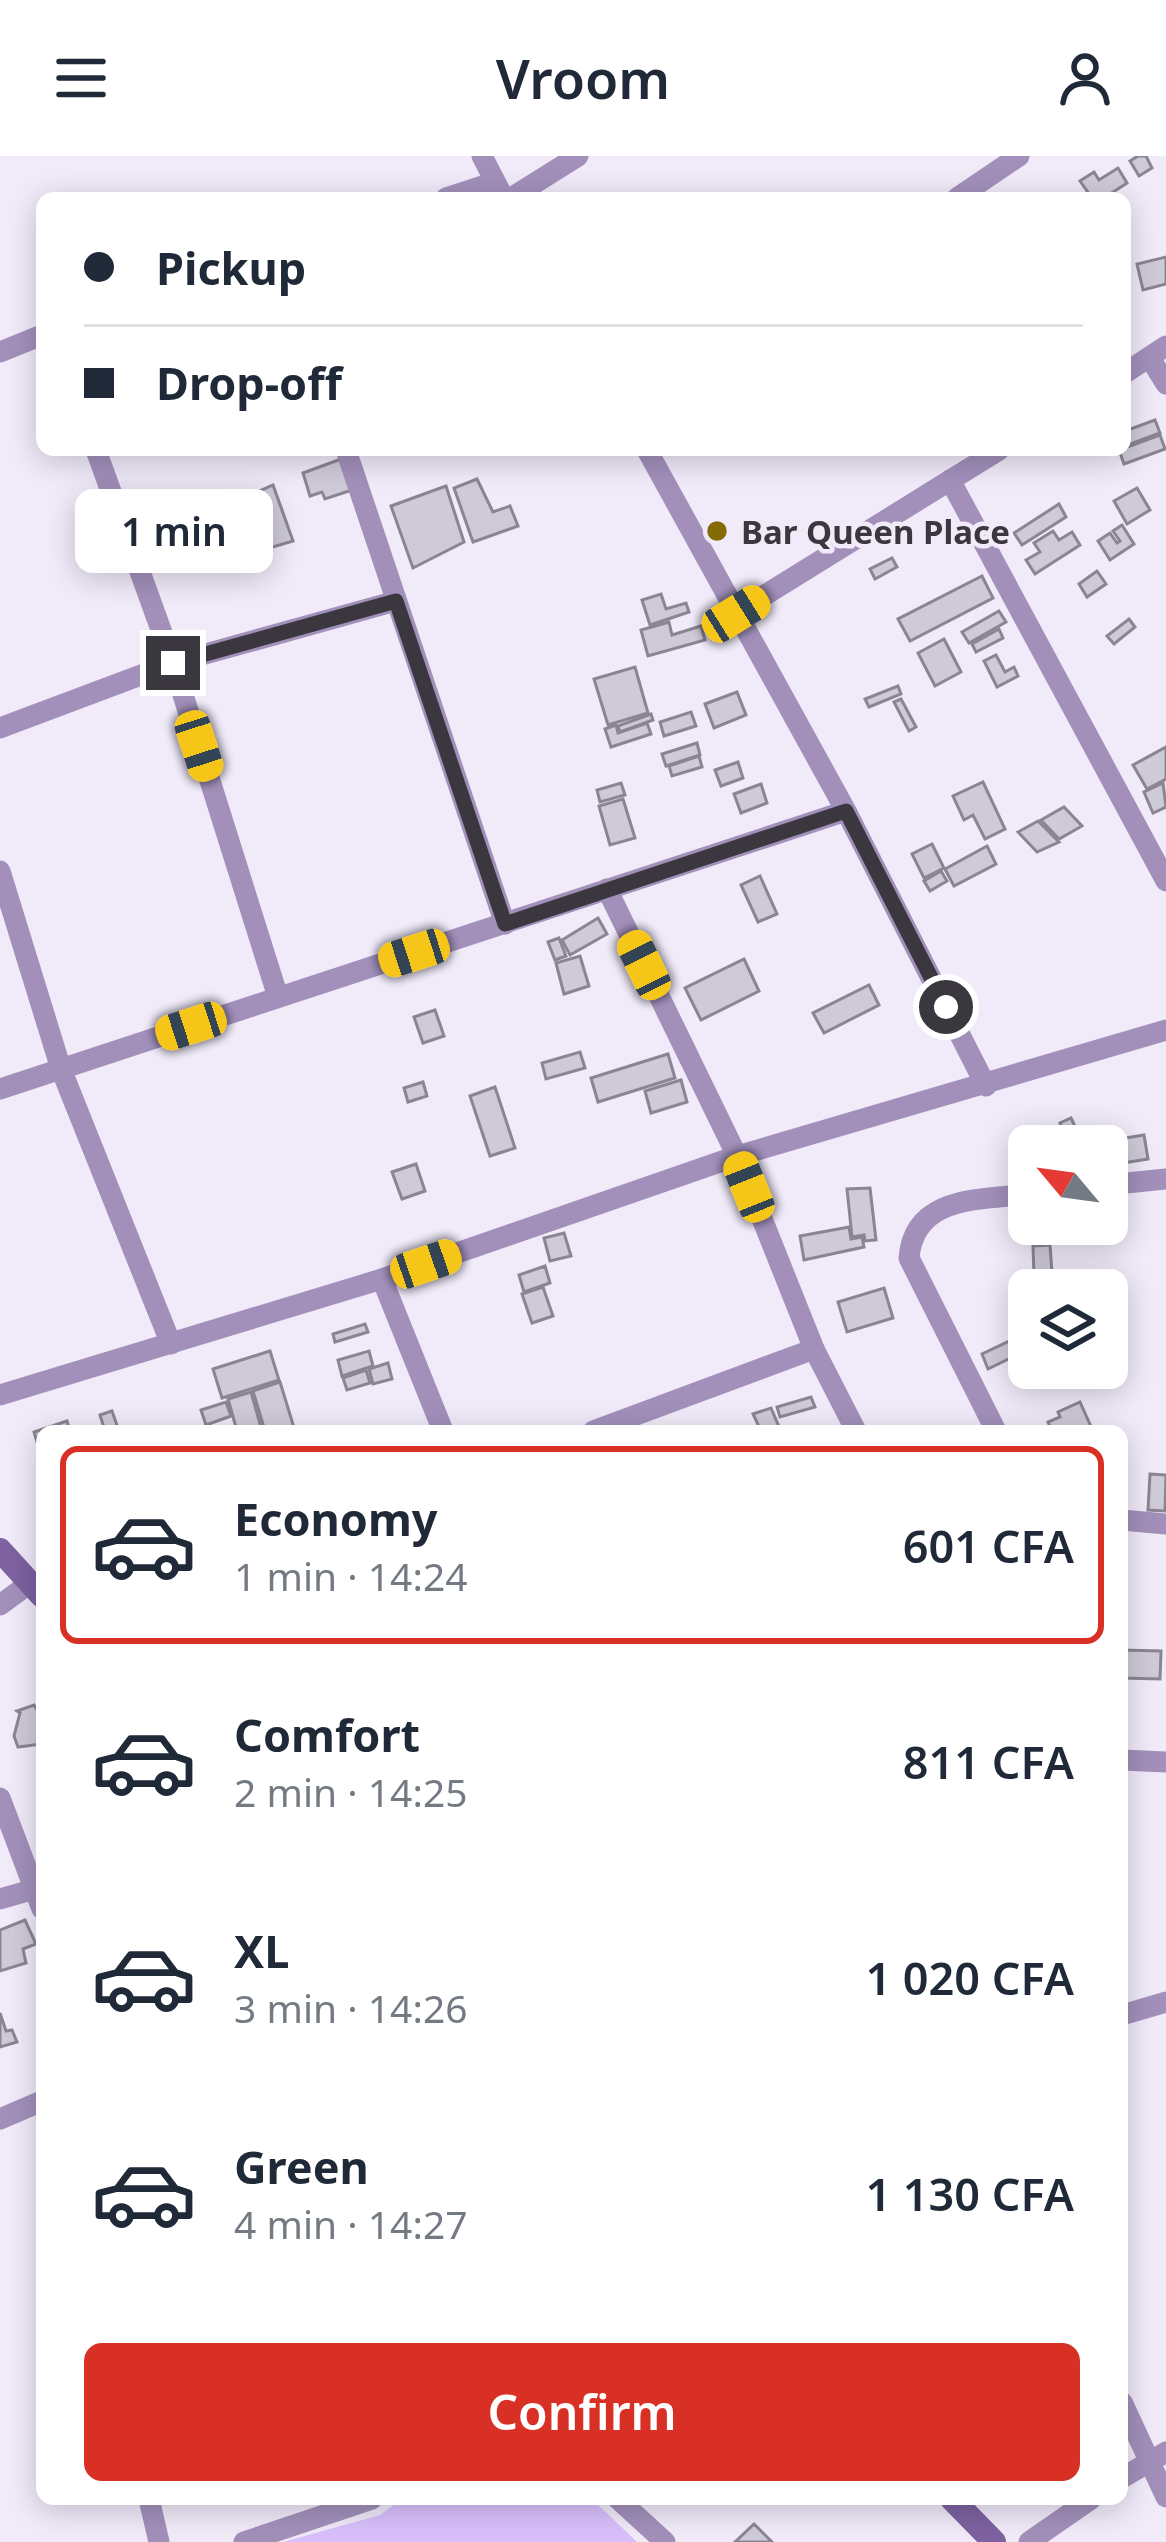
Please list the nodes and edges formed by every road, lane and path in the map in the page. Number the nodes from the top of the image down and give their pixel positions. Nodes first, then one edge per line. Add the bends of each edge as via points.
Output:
1 (482, 156) edge
2 (578, 156) edge
3 (1019, 156) edge
4 (503, 192) edge
5 (966, 192) edge
6 (36, 337) edge
7 (0, 352) edge
8 (1158, 352) edge
9 (1131, 369) edge
10 (1166, 384) edge
11 (98, 456) edge
12 (348, 456) edge
13 (650, 456) edge
14 (990, 456) edge
15 (950, 480) junction
16 (396, 601) junction
17 (736, 614) junction
18 (173, 663) junction
19 (0, 728) edge
20 (846, 811) junction
21 (0, 871) edge
22 (1166, 881) edge
23 (607, 889) junction
24 (505, 924) junction
25 (278, 997) junction
26 (1166, 1030) edge
27 (61, 1069) junction
28 (986, 1086) junction
29 (0, 1089) edge
30 (737, 1156) junction
31 (1166, 1179) edge
32 (1128, 1184) edge
33 (1008, 1196) edge
34 (382, 1279) junction
35 (171, 1344) junction
36 (814, 1349) junction
37 (0, 1395) edge
38 (440, 1425) edge
39 (609, 1425) edge
40 (853, 1425) edge
41 (993, 1425) edge
42 (1128, 1521) edge
43 (1166, 1524) edge
44 (0, 1550) edge
45 (36, 1590) edge
46 (0, 1605) edge
47 (1128, 1760) edge
48 (1166, 1762) edge
49 (0, 1798) edge
50 (36, 1891) edge
51 (0, 1899) edge
52 (36, 1899) edge
53 (1166, 2002) edge
54 (1128, 2013) edge
55 (36, 2104) edge
56 (0, 2119) edge
57 (1128, 2411) edge
58 (1157, 2456) edge
59 (1128, 2474) edge
60 (1166, 2497) edge
61 (150, 2505) edge
62 (354, 2505) edge
63 (625, 2505) edge
64 (958, 2505) edge
65 (1082, 2505) edge
66 (159, 2542) edge
67 (244, 2542) edge
68 (665, 2542) edge
69 (994, 2542) edge
70 (1029, 2542) edge

1 - 4 street
2 - 4 street
3 - 5 street
6 - 7 street
8 - 9 street
8 - 10 street
11 - 18 street
12 - 16 street
13 - 17 street
14 - 15 street
15 - 17 street
15 - 22 street
16 - 18 street
16 - 24 street
17 - 20 street
18 - 19 street
18 - 25 street
20 - 23 street
20 - 28 street
21 - 27 street
23 - 24 street
23 - 30 street
24 - 25 street
25 - 27 street
26 - 28 street
27 - 29 street
27 - 35 street
28 - 30 street
30 - 34 street
30 - 36 street
31 - 32 street
33 - 41 street via 957,1202 910,1238 909,1258
34 - 35 street
34 - 38 street
35 - 37 street
36 - 39 street
36 - 40 street
42 - 43 street
44 - 45 street
45 - 46 street
47 - 48 street
49 - 50 street
51 - 52 street
53 - 54 street
55 - 56 street
57 - 58 street
58 - 59 street
58 - 60 street
61 - 66 street
62 - 67 street
63 - 68 street
64 - 69 street
65 - 70 street

